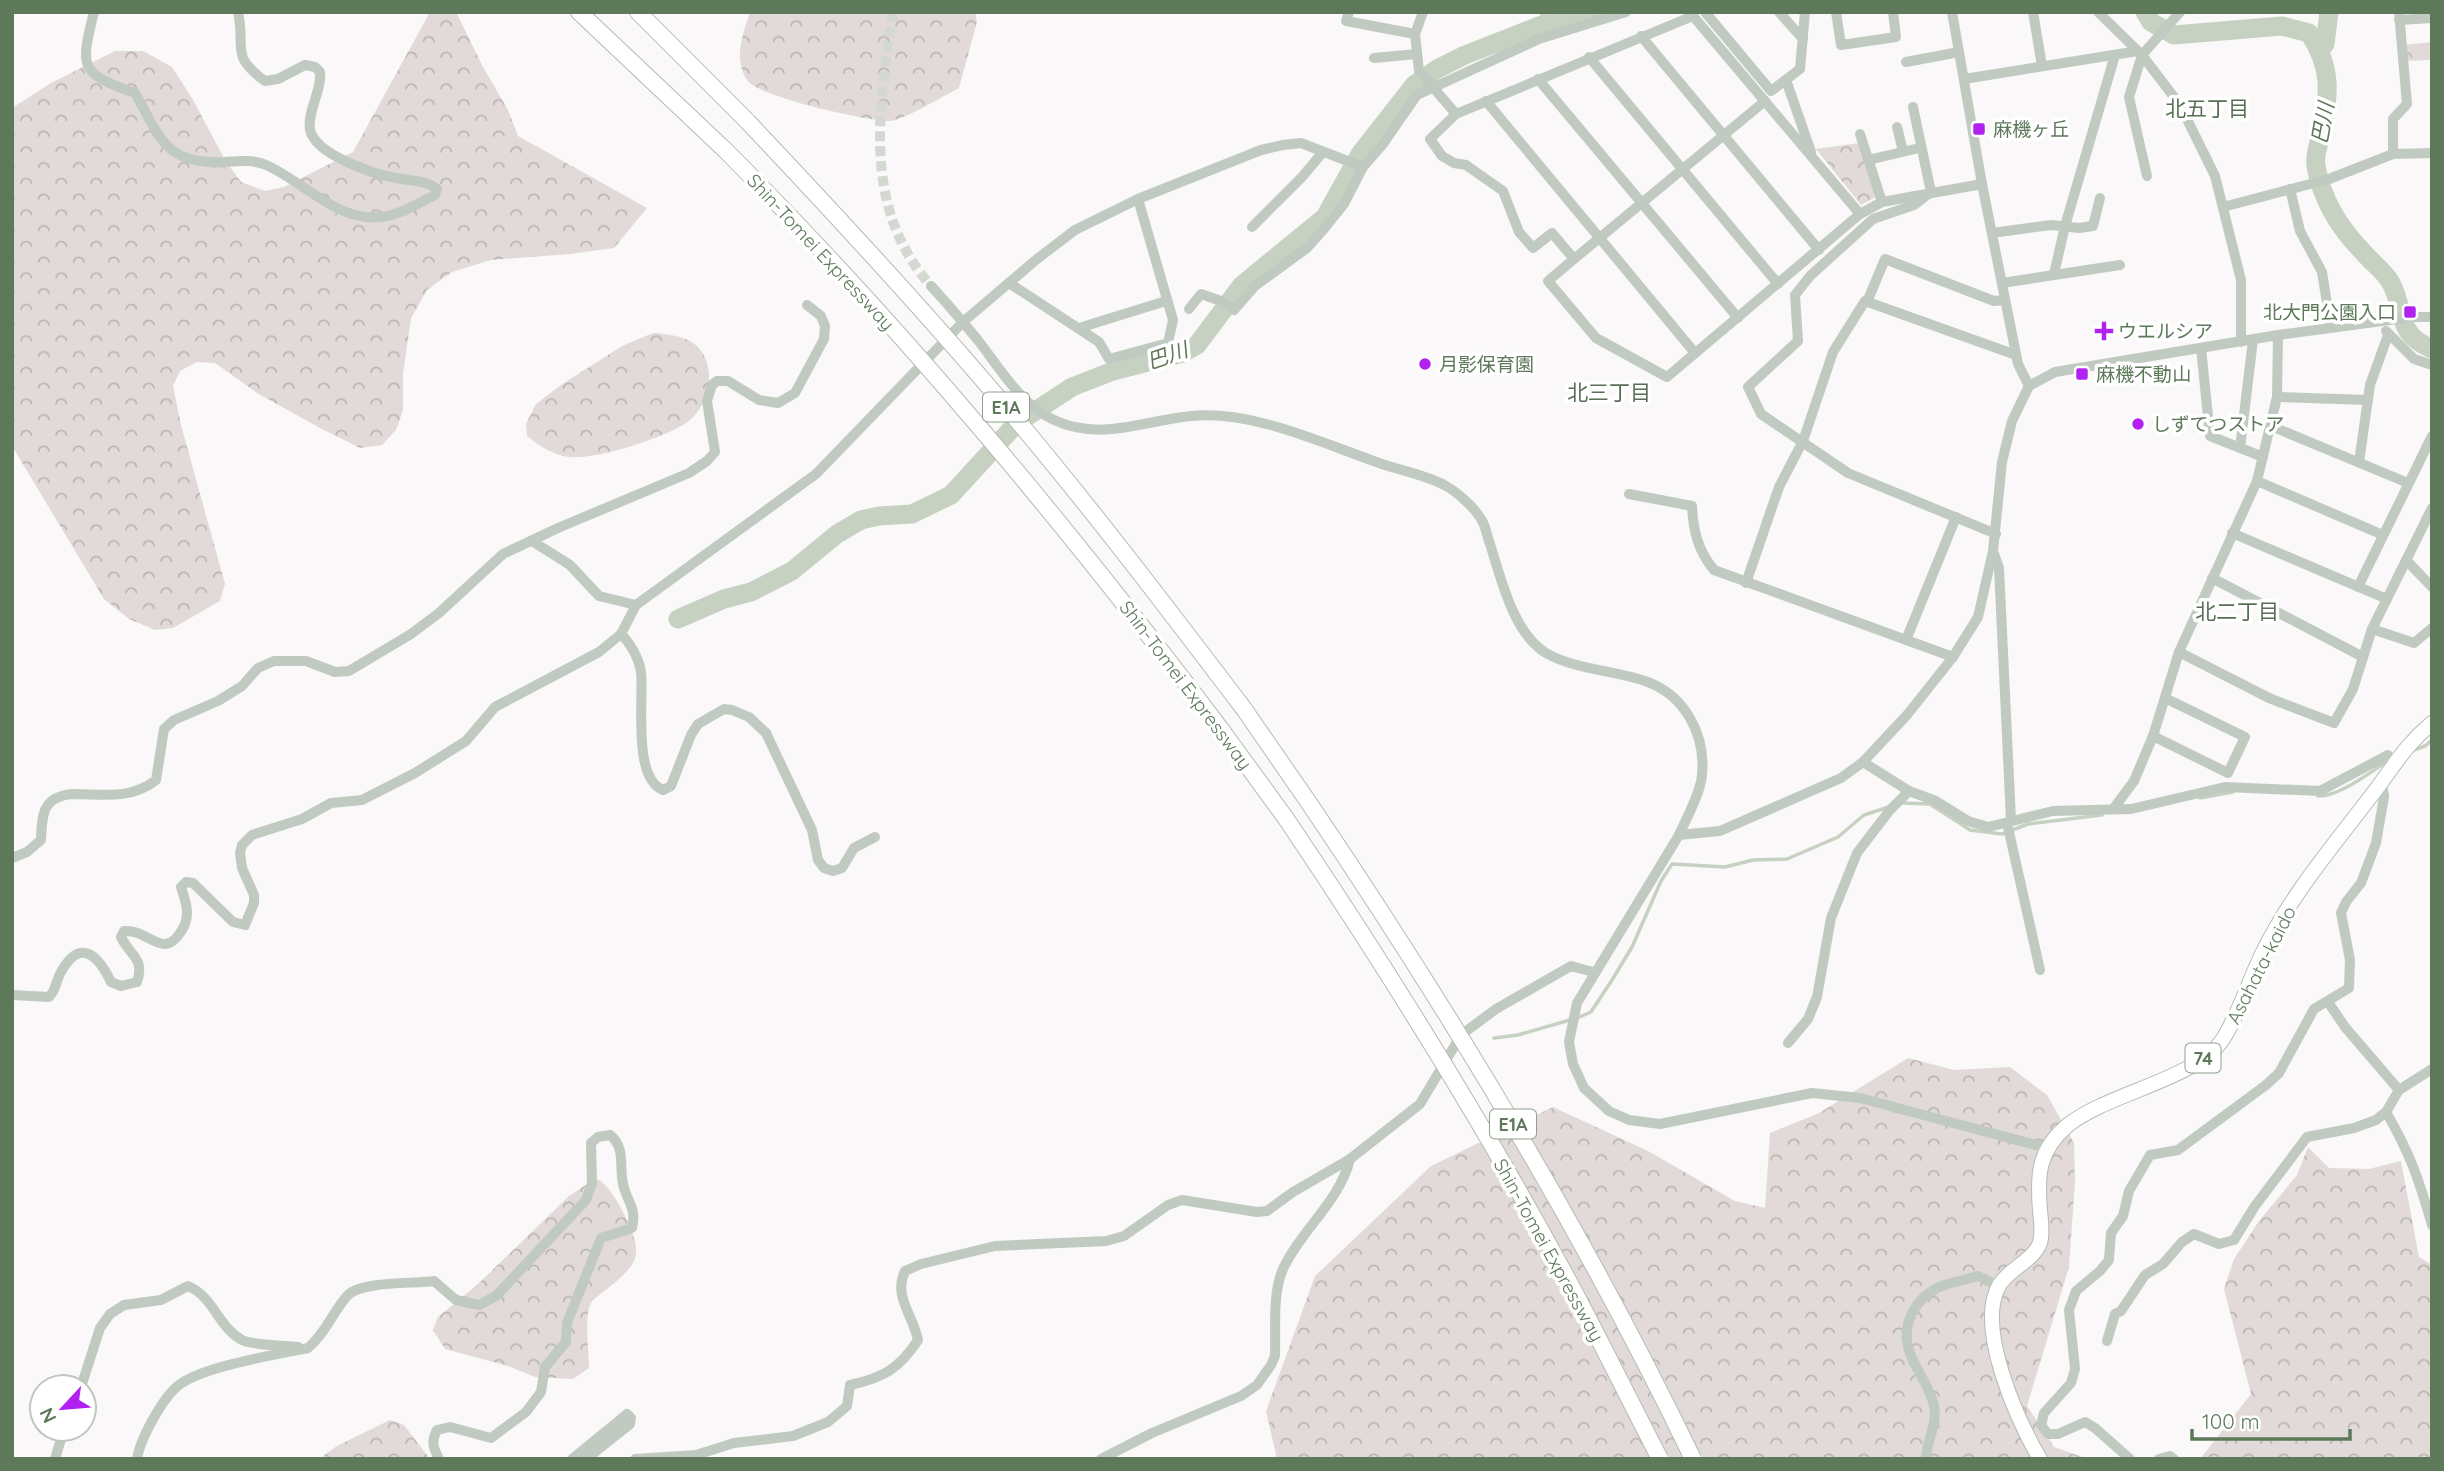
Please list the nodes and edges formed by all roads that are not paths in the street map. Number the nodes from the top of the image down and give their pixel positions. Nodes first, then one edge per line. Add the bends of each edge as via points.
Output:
1 (94, 12) edge
2 (238, 12) edge
3 (579, 12) edge
4 (638, 12) edge
5 (1349, 12) edge
6 (1423, 12) edge
7 (1626, 12) edge
8 (1705, 12) edge
9 (1779, 12) edge
10 (1805, 12) edge
11 (1836, 12) edge
12 (1893, 12) edge
13 (1952, 12) edge
14 (2034, 12) edge
15 (2098, 12) edge
16 (2180, 12) edge
17 (2399, 16) edge
18 (2432, 18) edge
19 (1415, 34) junction
20 (1642, 36) junction
21 (1803, 39) junction
22 (1959, 52) junction
23 (2140, 53) junction
24 (1417, 54) junction
25 (2115, 55) junction
26 (1589, 57) junction
27 (1374, 58) dead end
28 (1906, 62) dead end
29 (2042, 66) junction
30 (1538, 79) junction
31 (1964, 79) junction
32 (1786, 80) junction
33 (1430, 85) junction
34 (1486, 101) junction
35 (1765, 101) junction
36 (1913, 107) dead end
37 (1456, 114) junction
38 (1898, 127) dead end
39 (1860, 134) dead end
40 (1724, 135) junction
41 (1915, 149) dead end
42 (1903, 151) junction
43 (1323, 152) junction
44 (2432, 153) edge
45 (2393, 154) junction
46 (1814, 158) junction
47 (1868, 160) junction
48 (1361, 167) junction
49 (1682, 169) junction
50 (2147, 176) dead end
51 (1982, 184) junction
52 (2290, 189) junction
53 (1931, 192) junction
54 (2100, 198) dead end
55 (1138, 199) junction
56 (1882, 202) junction
57 (1641, 203) junction
58 (2223, 207) junction
59 (1860, 214) junction
60 (2065, 226) junction
61 (1252, 228) dead end
62 (1992, 233) junction
63 (1600, 238) junction
64 (1819, 250) junction
65 (1574, 259) junction
66 (2120, 265) dead end
67 (2054, 274) junction
68 (1009, 283) junction
69 (2002, 283) junction
70 (1778, 284) junction
71 (931, 286) tunnel mouth
72 (2005, 300) junction
73 (1167, 301) junction
74 (1867, 302) junction
75 (807, 305) dead end
76 (1189, 309) dead end
77 (2432, 317) edge
78 (1738, 318) junction
79 (2386, 321) junction
80 (963, 322) junction
81 (1079, 328) junction
82 (2330, 328) junction
83 (2278, 335) junction
84 (2388, 335) junction
85 (2253, 340) junction
86 (2241, 342) junction
87 (2201, 348) junction
88 (1695, 353) junction
89 (2016, 355) junction
90 (2432, 365) edge
91 (2029, 386) junction
92 (2277, 397) junction
93 (2367, 400) junction
94 (2271, 426) junction
95 (2432, 436) edge
96 (1803, 441) junction
97 (2240, 448) junction
98 (2263, 457) junction
99 (2359, 462) junction
100 (2257, 481) junction
101 (2408, 482) junction
102 (1629, 494) dead end
103 (2432, 509) edge
104 (1956, 517) junction
105 (2232, 533) junction
106 (1996, 534) junction
107 (2383, 535) junction
108 (532, 541) junction
109 (1993, 551) junction
110 (2406, 560) junction
111 (2212, 578) junction
112 (1746, 583) junction
113 (2358, 587) junction
114 (2432, 587) edge
115 (2387, 599) junction
116 (636, 605) junction
117 (2432, 628) edge
118 (2372, 629) junction
119 (621, 634) junction
120 (1906, 640) junction
121 (2179, 652) junction
122 (1953, 657) junction
123 (2363, 657) junction
124 (2165, 698) junction
125 (2432, 723) edge
126 (2153, 736) junction
127 (2388, 755) dead end
128 (1863, 762) junction
129 (2382, 782) junction
130 (1909, 791) junction
131 (2114, 808) junction
132 (2010, 827) junction
133 (1679, 835) junction
134 (874, 837) dead end
135 (12, 858) edge
136 (2040, 970) dead end
137 (1593, 972) junction
138 (12, 995) edge
139 (2328, 1002) junction
140 (1788, 1043) dead end
141 (2432, 1069) edge
142 (2399, 1090) junction
143 (2386, 1112) junction
144 (2047, 1149) junction
145 (1350, 1158) junction
146 (2432, 1225) edge
147 (1998, 1286) junction
148 (2107, 1341) dead end
149 (308, 1348) junction
150 (85, 1373) edge
151 (1924, 1457) edge
152 (137, 1459) edge
153 (439, 1459) edge
154 (572, 1459) edge
155 (586, 1459) edge
156 (635, 1459) edge
157 (1101, 1459) edge
158 (1660, 1459) edge
159 (1693, 1459) edge
160 (2039, 1459) edge
161 (2130, 1459) edge
162 (2159, 1459) edge
163 (2174, 1459) edge

1 - 2 street via 85,50 90,71 101,81 135,93 162,140 182,158 265,164 321,199 366,217 394,214 435,195 438,189 432,185 393,178 324,150 310,131 320,72 305,65 278,79 265,80 247,68
3 - 158 highway, Shin-Tomei Expressway / E1A, bridge via 807,233 987,435 1220,728 1350,915 1471,1111 1574,1292
4 - 159 highway, Shin-Tomei Expressway / E1A, bridge via 829,207 1011,414 1244,709 1374,898 1524,1142 1599,1275
5 - 19 street via 1346,21
6 - 19 street
7 - 33 street via 1539,39
8 - 32 street via 1771,91
9 - 21 street
10 - 21 street
11 - 12 street via 1841,45 1896,37
13 - 22 street
14 - 29 street
15 - 23 street
16 - 23 street
17 - 18 street
17 - 45 street via 2407,104 2393,119
19 - 24 street
20 - 26 street
20 - 35 street via 1693,16
20 - 40 street
21 - 32 street via 1800,69
22 - 28 street
22 - 31 street
23 - 25 street
23 - 50 street via 2129,97
23 - 58 street via 2180,105 2215,176
24 - 27 street
24 - 33 street via 1419,71
25 - 29 street
25 - 60 street
26 - 30 street
26 - 49 street
29 - 31 street
30 - 34 street
30 - 57 street
31 - 51 street
32 - 46 street
33 - 37 street
33 - 48 street via 1417,95
34 - 37 street
34 - 63 street
35 - 40 street
35 - 46 street
36 - 53 street
37 - 65 street via 1430,139 1442,156 1503,191 1519,232 1533,248 1552,233
38 - 42 street
39 - 47 street
40 - 49 street
40 - 64 street
41 - 42 street
42 - 47 street
43 - 48 street
43 - 55 street via 1301,143 1261,150
43 - 61 street
44 - 45 street
45 - 52 street
46 - 59 street
47 - 56 street
48 - 76 street via 1344,204 1324,229 1307,248 1255,286 1234,310 1201,295
49 - 57 street
49 - 70 street
51 - 53 street
51 - 62 street
52 - 58 street
52 - 82 street via 2300,231 2322,272
53 - 56 street
53 - 96 street via 1914,205 1873,219 1795,295 1798,341 1748,387 1761,414
54 - 60 street via 2093,226
55 - 68 street via 1075,230
55 - 73 street
56 - 59 street
57 - 63 street
57 - 78 street
58 - 86 street via 2241,280
59 - 64 street
60 - 62 street
60 - 67 street
62 - 69 street
63 - 65 street
63 - 88 street
64 - 70 street
65 - 88 street via 1548,281 1596,338 1667,377
66 - 67 street
67 - 69 street
68 - 80 street
68 - 81 street
69 - 72 street
70 - 78 street
71 - 80 street
72 - 74 street via 1994,301 1885,259
72 - 89 street
73 - 81 street
73 - 81 street via 1173,320 1168,343 1109,359 1099,342
74 - 89 street
74 - 96 street via 1833,352
75 - 108 street via 821,316 824,340 795,393 778,403 759,400 728,381 716,381 707,401 715,452 707,461
77 - 79 street
78 - 88 street
79 - 82 street
79 - 84 street
80 - 116 street via 816,474
80 - 133 street via 1023,397 1037,410 1071,427 1117,430 1192,416 1227,417 1270,425 1446,485 1481,519 1507,596 1531,639 1545,652 1574,663 1646,681 1670,694 1689,715 1701,744 1703,777
82 - 83 street
83 - 85 street
83 - 92 street
84 - 90 street via 2414,359
84 - 93 street
85 - 86 street
85 - 97 street
86 - 87 street
87 - 91 street via 2055,372
87 - 97 street via 2210,436
89 - 91 street
91 - 106 street via 2012,421 2002,462
92 - 93 street
92 - 94 street
93 - 99 street
94 - 98 street
94 - 99 street
95 - 101 street
96 - 104 street via 1848,473
96 - 112 street via 1779,487
97 - 98 street
98 - 100 street
99 - 101 street
100 - 105 street
100 - 107 street
101 - 107 street
102 - 112 street via 1692,506 1693,531 1707,561 1714,570
103 - 110 street
104 - 106 street
104 - 120 street
105 - 111 street
105 - 113 street
106 - 109 street
107 - 113 street
108 - 116 street via 570,565 598,596
108 - 135 street via 503,555 411,634 349,671 335,672 306,661 274,662 258,668 230,694 164,729 156,780 145,789 133,794 63,795 53,800 45,807 41,840
109 - 122 street via 1978,617
109 - 132 street via 1999,568
110 - 114 street
110 - 115 street
111 - 121 street
111 - 123 street
112 - 120 street
113 - 115 street
115 - 118 street
116 - 119 street
117 - 118 street via 2414,643
118 - 123 street
119 - 134 street via 641,669 642,747 657,788 671,786 698,724 724,709 732,710 749,717 766,733 813,830 818,860 824,868 842,868 854,848
119 - 138 street via 599,652 495,707 466,741 415,773 362,800 331,803 302,819 251,835 240,853 254,895 246,925 233,922 187,882 181,887 187,923 176,941 163,945 134,930 124,931 121,937 138,959 137,982 121,986 111,982 102,963 82,953 69,960 49,997
120 - 122 street
121 - 123 street via 2270,698 2334,723 2353,689
121 - 124 street
122 - 128 street
124 - 126 street
124 - 126 street via 2245,737 2228,773
125 - 129 main road, Asahata-kaido / 74 via 2404,748
126 - 131 street via 2134,781
127 - 131 street via 2320,791 2225,786 2131,809
128 - 130 street
128 - 133 street via 1815,791 1720,831
129 - 139 street via 2376,843 2361,883 2341,913 2350,960 2349,988
129 - 144 main road, Asahata-kaido / 74 via 2278,925 2234,1019 2212,1053 2091,1109 2056,1136
130 - 132 street via 1968,821
130 - 140 street via 1857,853 1831,918 1817,997 1808,1019
131 - 132 street via 2053,811
132 - 136 street
133 - 137 street
137 - 144 street via 1577,1003 1569,1042 1573,1064 1584,1088 1609,1111 1629,1120 1660,1124 1812,1093 1860,1098
137 - 145 street via 1571,967 1477,1022 1461,1035 1420,1104
139 - 142 street
139 - 161 street via 2314,1009 2279,1073 2266,1085 2178,1150 2150,1155 2111,1233 2109,1260 2076,1291 2069,1310 2075,1369 2071,1383 2044,1413 2042,1425 2048,1434 2059,1434 2085,1422
141 - 142 street
142 - 143 street
143 - 146 street via 2410,1156
143 - 148 street via 2376,1121 2354,1128 2307,1137 2234,1240 2219,1244 2194,1234 2182,1242 2163,1264 2145,1275 2115,1314
144 - 147 main road via 2041,1159 2039,1185 2040,1243
145 - 156 street via 1267,1211 1182,1200 1124,1236 1106,1241 995,1246 921,1264 905,1271 899,1283 918,1340 890,1372 850,1385 847,1406 828,1422 793,1436 734,1443 696,1455
145 - 157 street via 1346,1176 1283,1269 1275,1356 1257,1385
147 - 151 street via 1979,1276 1936,1289 1911,1311 1908,1347 1929,1389 1936,1424
147 - 160 main road via 1992,1314 1998,1354 2009,1400
149 - 150 street via 245,1341 230,1331 201,1291 188,1286 161,1300 124,1305 110,1314 100,1328
149 - 152 street via 206,1371 178,1385 151,1422
149 - 153 street via 349,1294 367,1285 434,1281 456,1300 479,1306 496,1296 586,1200 592,1183 591,1143 610,1135 616,1140 623,1183 635,1215 632,1228 601,1238 567,1323 566,1342 545,1367 541,1392 526,1412 491,1438 450,1427 437,1430 433,1448
154 - 155 street via 627,1414 629,1424
162 - 163 street

